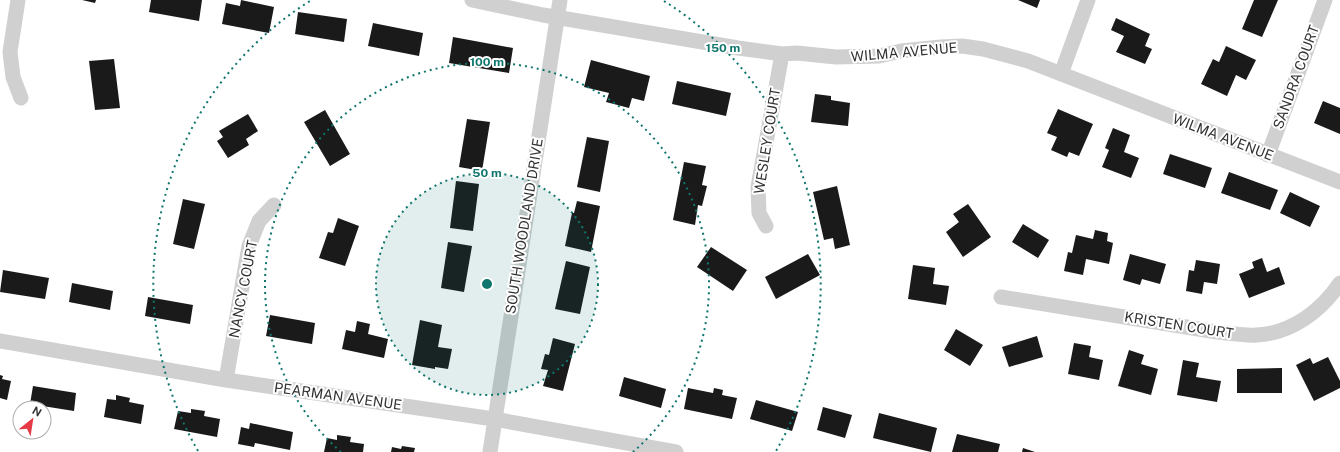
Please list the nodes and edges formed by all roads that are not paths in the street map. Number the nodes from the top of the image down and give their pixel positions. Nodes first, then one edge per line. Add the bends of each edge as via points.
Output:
1 (18, 0) edge
2 (472, 0) edge
3 (560, 0) edge
4 (1088, 0) edge
5 (1325, 0) edge
6 (558, 17) junction
7 (782, 54) junction
8 (1061, 74) junction
9 (21, 98) dead end
10 (1268, 154) junction
11 (1340, 182) edge
12 (274, 205) dead end
13 (766, 226) dead end
14 (1340, 283) edge
15 (1001, 298) dead end
16 (0, 341) edge
17 (226, 380) junction
18 (494, 419) junction
19 (490, 452) edge
20 (676, 452) edge

1 - 9 street via 10,52 13,77
2 - 6 street, WILMA AVENUE
3 - 6 street, SOUTH WOODLAND DRIVE
4 - 8 street
5 - 10 street, SANDRA COURT
6 - 7 street, WILMA AVENUE
6 - 18 street, SOUTH WOODLAND DRIVE
7 - 8 street, WILMA AVENUE via 879,56 962,46 1007,55
7 - 13 street, WESLEY COURT via 758,187 759,213
8 - 10 street, WILMA AVENUE
10 - 11 street, WILMA AVENUE
12 - 17 street, NANCY COURT via 259,221 249,246
14 - 15 street, KRISTEN COURT via 1312,314 1286,328 1259,335 1217,332
16 - 17 street, PEARMAN AVENUE
17 - 18 street, PEARMAN AVENUE
18 - 19 street, SOUTH WOODLAND DRIVE
18 - 20 street, PEARMAN AVENUE

